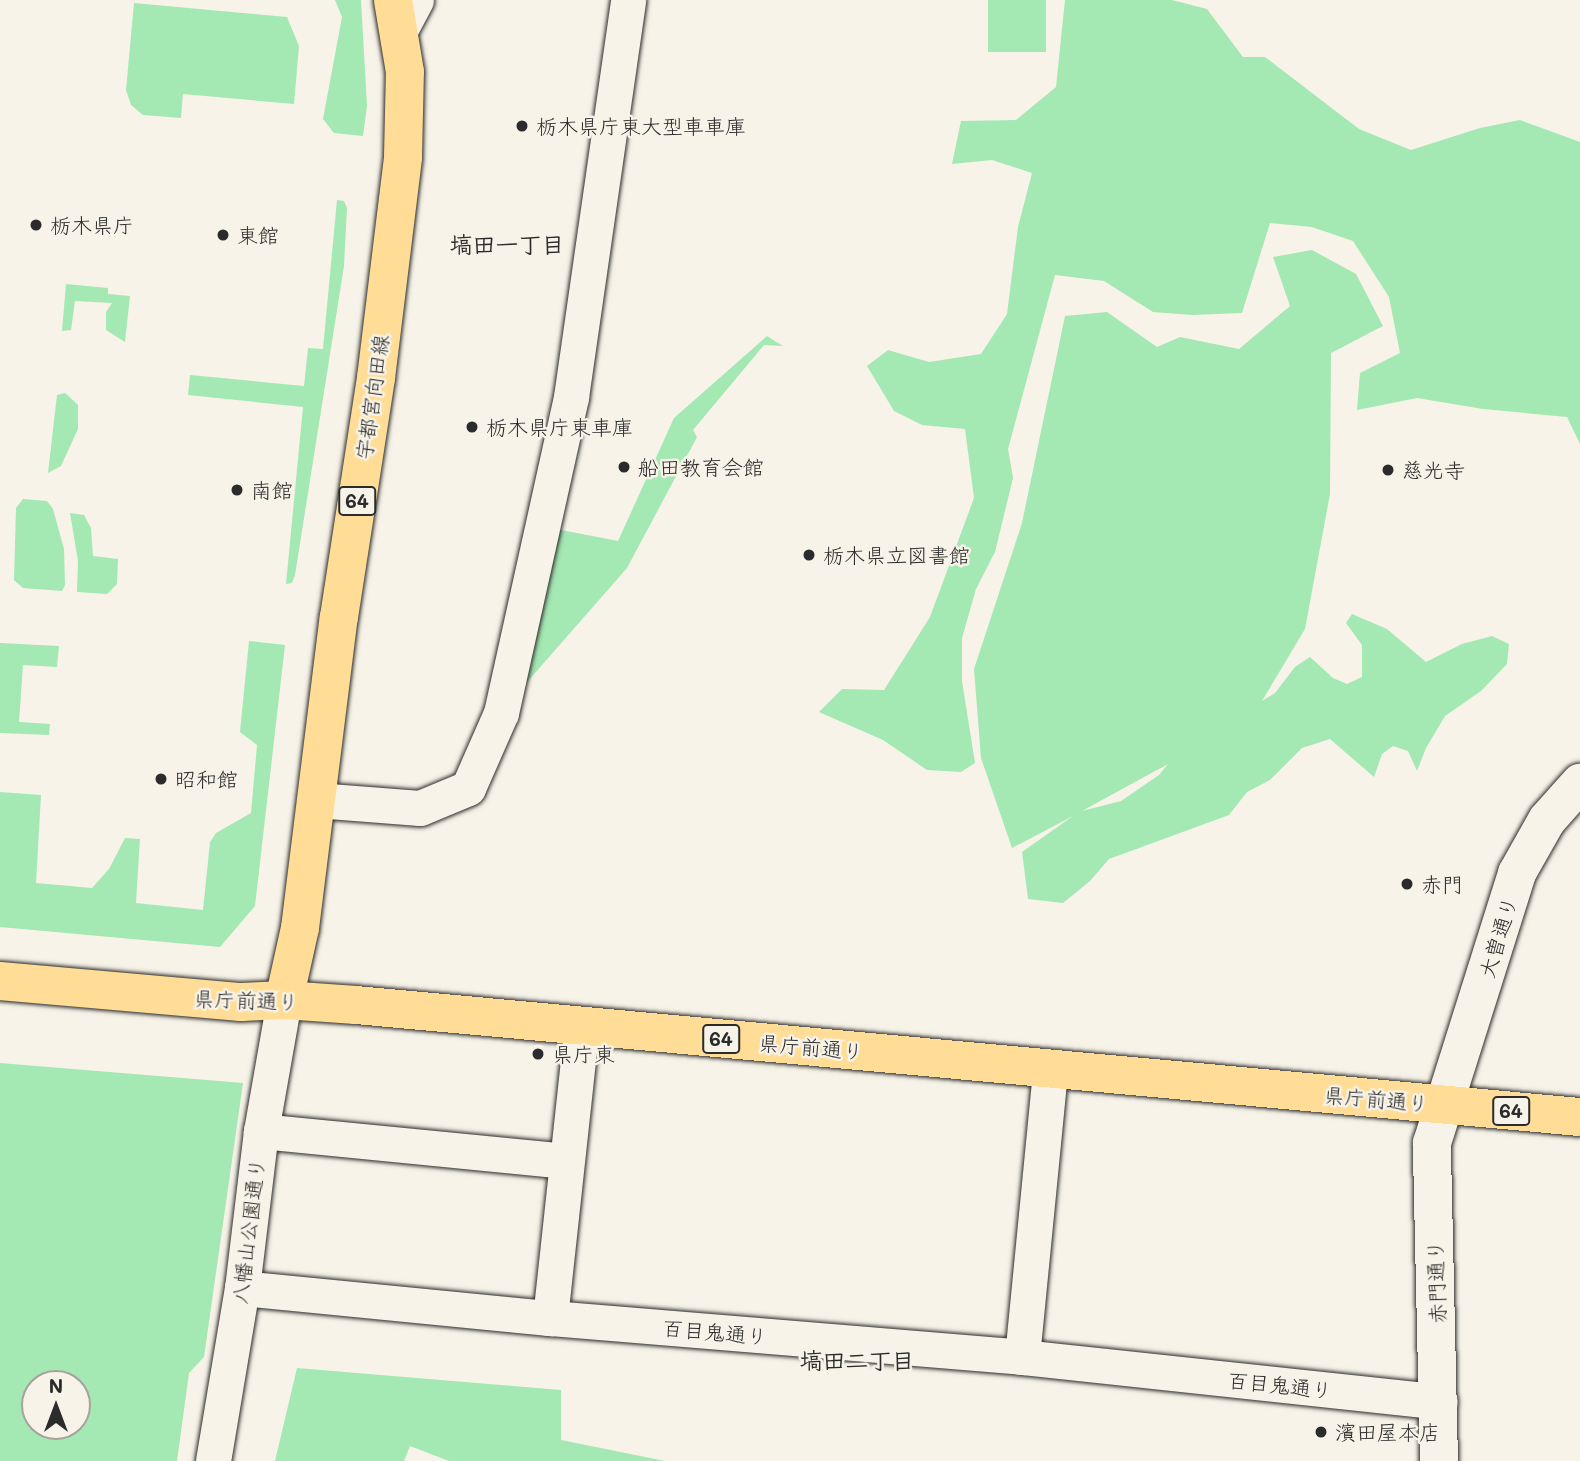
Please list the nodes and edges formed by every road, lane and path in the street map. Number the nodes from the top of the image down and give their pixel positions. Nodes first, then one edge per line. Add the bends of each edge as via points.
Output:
1 (628, 0) edge
2 (402, 11) edge
3 (1580, 783) edge
4 (316, 800) junction
5 (0, 981) edge
6 (284, 1000) junction
7 (582, 1026) junction
8 (1050, 1070) junction
9 (1442, 1105) junction
10 (1580, 1117) edge
11 (261, 1131) junction
12 (565, 1161) junction
13 (242, 1288) junction
14 (550, 1318) junction
15 (1022, 1357) junction
16 (1440, 1402) junction
17 (214, 1461) edge
18 (1439, 1461) edge

1 - 4 street via 570,397 501,713 468,788 420,808
2 - 4 main road, 宇都宮向田線 / 64 via 403,157
3 - 9 street, 大曽通り via 1547,820 1517,873
4 - 6 main road, 宇都宮向田線 / 64 via 300,928
5 - 6 main road, 県庁前通り / 64 via 241,1002
6 - 7 main road, 県庁前通り / 64
6 - 11 street, 八幡山公園通り
7 - 8 main road, 県庁前通り / 64
7 - 12 street
8 - 9 main road, 県庁前通り / 64
8 - 15 street
9 - 10 main road, 県庁前通り / 64
9 - 16 street, 赤門通り via 1432,1143
11 - 12 street
11 - 13 street, 八幡山公園通り
12 - 14 street
13 - 14 street, 百目鬼通り
13 - 17 street, 八幡山公園通り
14 - 15 street, 百目鬼通り
15 - 16 street, 百目鬼通り
16 - 18 street, 赤門通り

